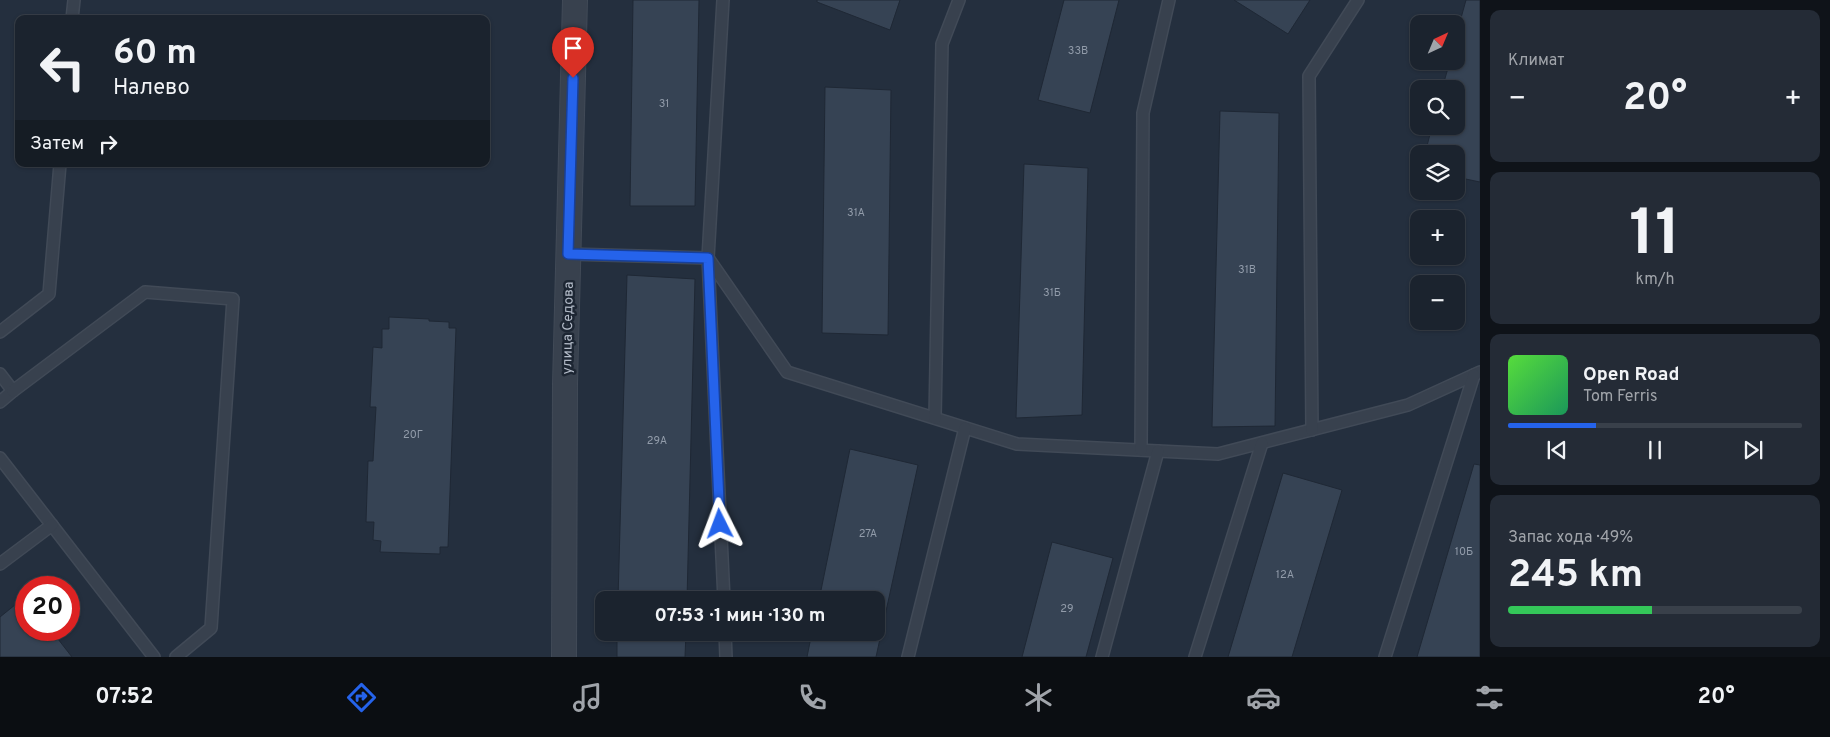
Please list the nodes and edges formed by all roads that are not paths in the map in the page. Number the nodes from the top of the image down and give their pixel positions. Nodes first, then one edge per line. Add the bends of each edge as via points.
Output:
1 (74, 0) edge
2 (575, 0) edge
3 (723, 0) edge
4 (959, 0) edge
5 (1168, 0) edge
6 (1358, 0) edge
7 (72, 15) edge
8 (60, 167) edge
9 (568, 254) junction
10 (708, 258) junction
11 (0, 332) edge
12 (0, 374) edge
13 (1477, 374) edge
14 (13, 391) junction
15 (0, 402) edge
16 (935, 418) junction
17 (966, 428) junction
18 (1312, 430) junction
19 (1262, 443) junction
20 (1141, 450) junction
21 (1158, 452) junction
22 (0, 458) edge
23 (52, 525) junction
24 (0, 564) edge
25 (724, 591) edge
26 (725, 641) edge
27 (154, 657) edge
28 (176, 657) edge
29 (564, 657) edge
30 (726, 657) edge
31 (908, 657) edge
32 (1102, 657) edge
33 (1195, 657) edge
34 (1385, 657) edge

1 - 7 lane
2 - 9 street, улица Седова
3 - 10 lane
4 - 16 lane via 942,44
5 - 20 lane via 1143,114
6 - 18 lane via 1309,76
8 - 11 lane via 49,294
9 - 10 lane
9 - 29 street, улица Седова
10 - 16 lane via 787,372
10 - 25 lane
12 - 14 lane
13 - 18 lane via 1408,405
13 - 34 lane
14 - 15 lane
14 - 28 lane via 145,292 233,299 211,628
16 - 17 lane
17 - 20 lane via 1017,444
17 - 31 lane
18 - 19 lane
19 - 21 lane via 1218,454
19 - 33 lane
20 - 21 lane
21 - 32 lane
22 - 23 lane
23 - 24 lane
23 - 27 lane
26 - 30 lane

